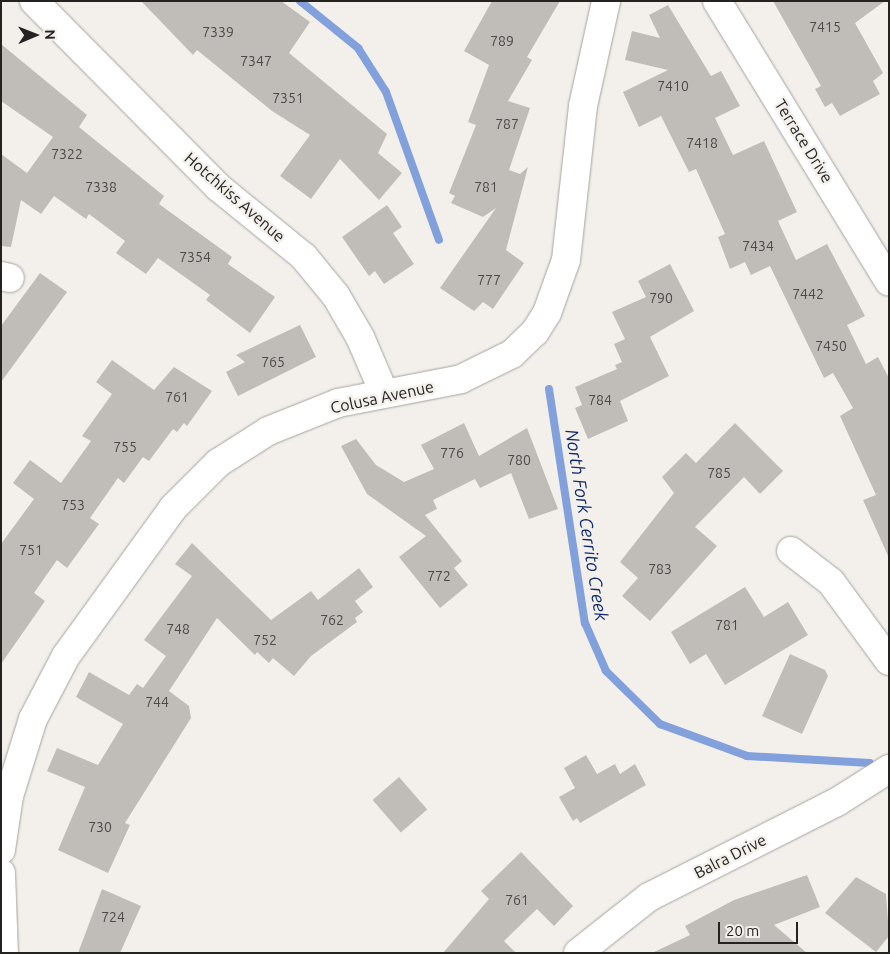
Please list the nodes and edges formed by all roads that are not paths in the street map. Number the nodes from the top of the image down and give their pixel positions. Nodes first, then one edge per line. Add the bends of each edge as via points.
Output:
1 (34, 1) edge
2 (606, 1) edge
3 (717, 1) edge
4 (889, 282) edge
5 (384, 393) junction
6 (791, 551) dead end
7 (889, 661) edge
8 (889, 768) edge
9 (1, 850) edge
10 (1, 873) edge
11 (587, 950) edge
12 (4, 953) edge

1 - 5 street, Hotchkiss Avenue via 218,187 304,257 356,329
2 - 5 street, Colusa Avenue via 583,106 566,260 547,313 512,354 461,379
3 - 4 street, Terrace Drive
5 - 9 street, Colusa Avenue via 338,403 268,430 218,463 173,508 66,656 33,719 9,796
6 - 7 street via 832,582
8 - 11 street, Balra Drive via 837,802 649,897
10 - 12 street

